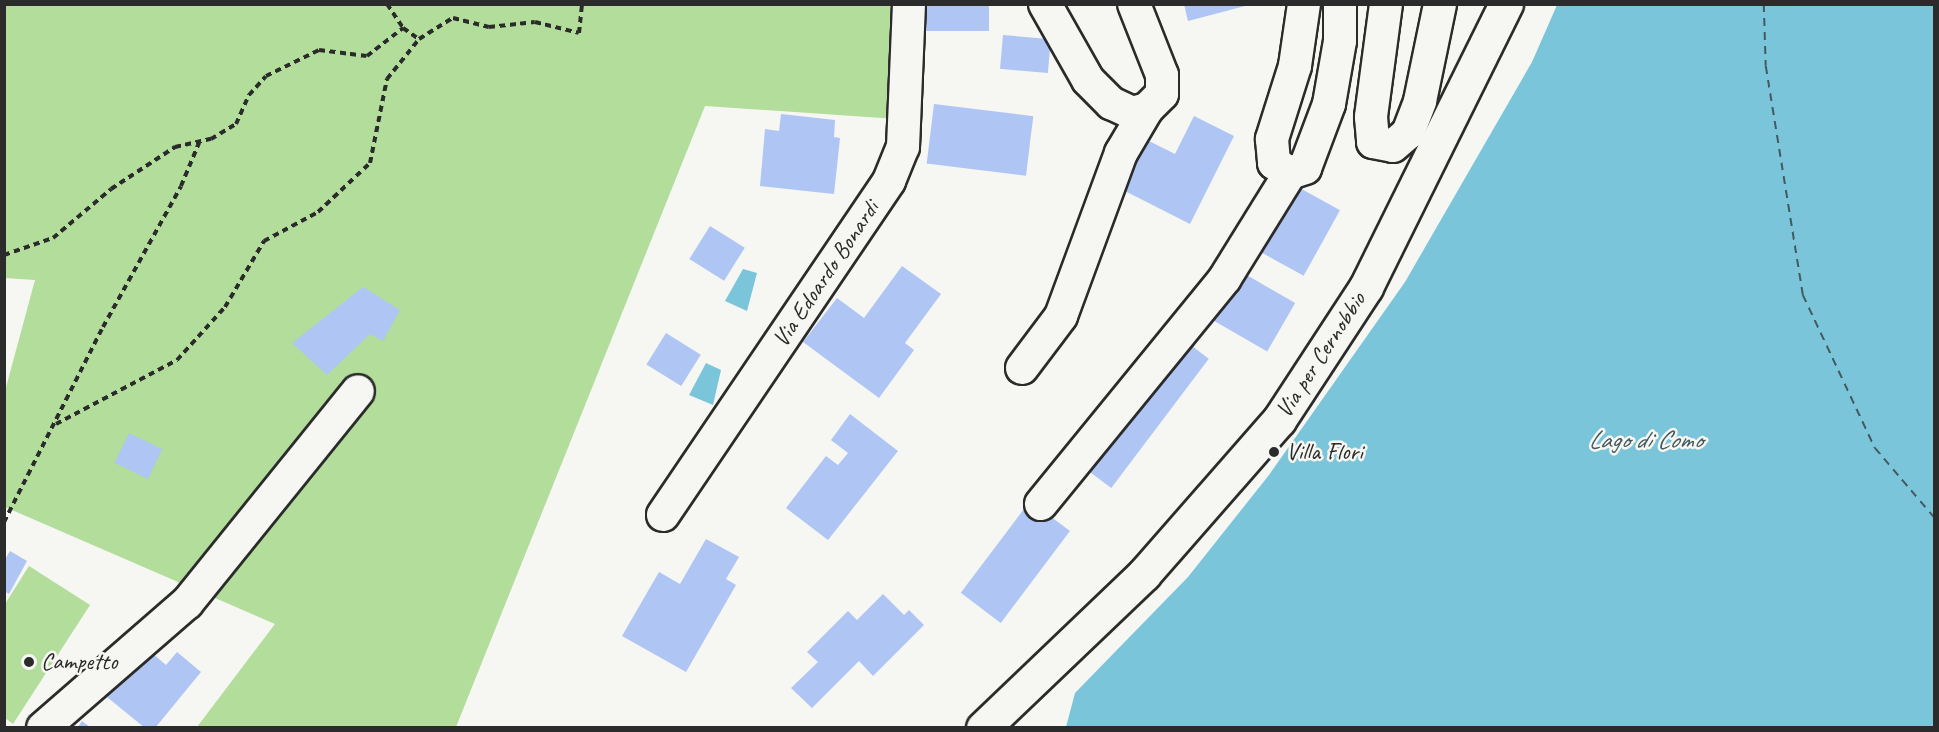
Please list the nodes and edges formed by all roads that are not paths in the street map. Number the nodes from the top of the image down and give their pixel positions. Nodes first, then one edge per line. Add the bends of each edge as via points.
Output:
1 (909, 4) edge
2 (1045, 4) edge
3 (1134, 4) edge
4 (1304, 4) edge
5 (1340, 4) edge
6 (1386, 4) edge
7 (1440, 4) edge
8 (1506, 4) edge
9 (1147, 109) junction
10 (1290, 173) junction
11 (1022, 368) dead end
12 (358, 391) dead end
13 (1041, 504) dead end
14 (663, 515) dead end
15 (43, 728) edge
16 (983, 728) edge

1 - 14 street, Via Edoardo Bonardi via 903,147 889,181
2 - 9 street via 1088,80 1111,103 1132,113
3 - 9 street via 1162,75 1162,94
4 - 10 street via 1296,66 1272,139 1274,163
5 - 10 street via 1340,41 1329,104 1305,168
6 - 7 street via 1371,117 1373,142 1393,146 1408,133 1420,101
8 - 16 main road, Via per Cernobbio via 1366,287 1279,420 1144,574
9 - 11 street via 1121,153 1062,316
10 - 13 street via 1225,278
12 - 15 street via 187,603

